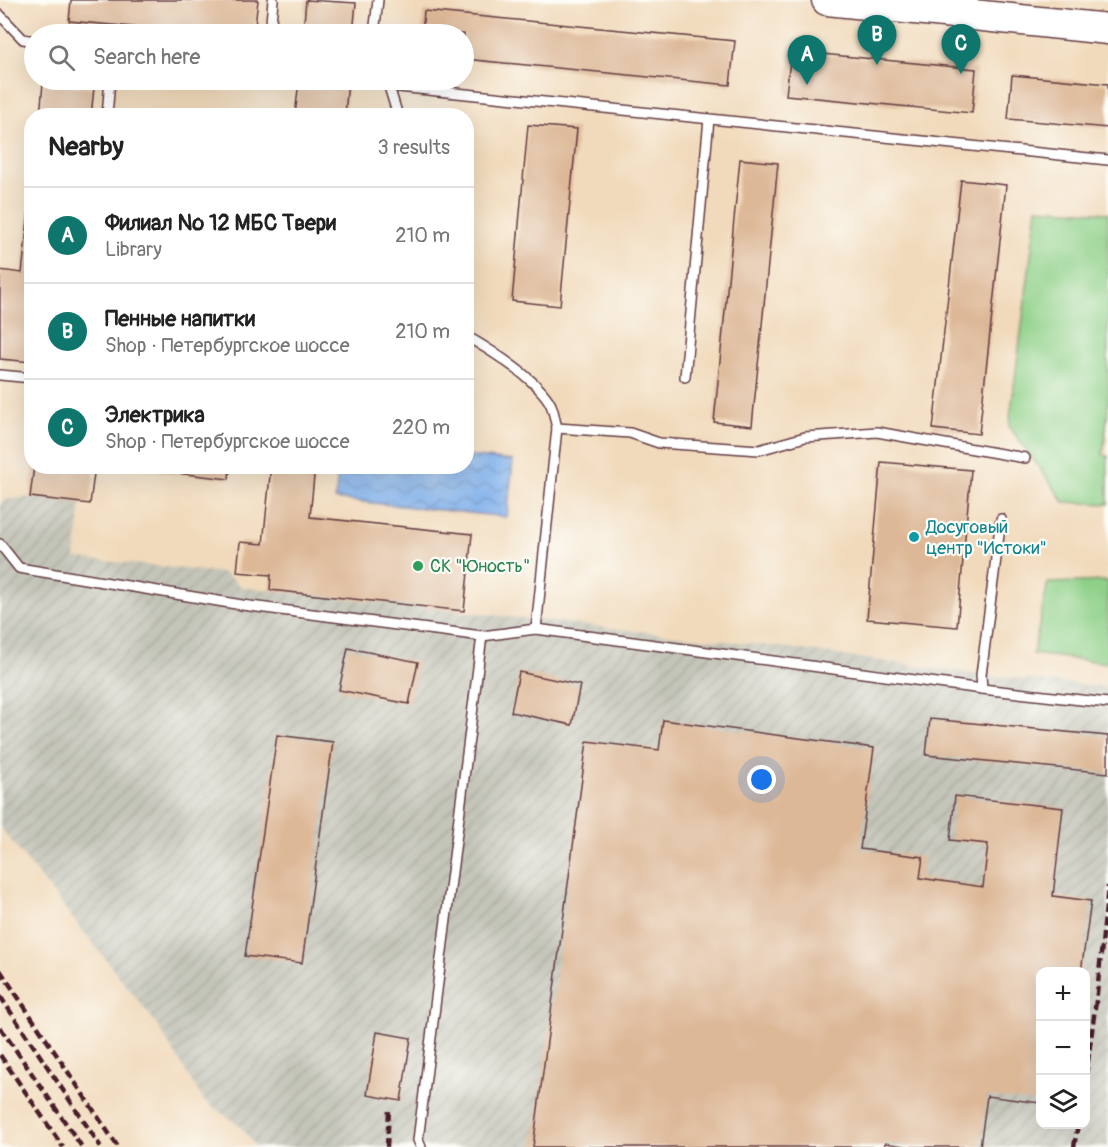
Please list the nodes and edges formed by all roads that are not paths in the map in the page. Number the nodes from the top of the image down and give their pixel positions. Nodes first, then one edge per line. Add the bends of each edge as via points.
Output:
1 (273, 0) edge
2 (378, 0) edge
3 (826, 0) edge
4 (1017, 0) edge
5 (946, 6) edge
6 (1108, 9) edge
7 (0, 15) edge
8 (271, 24) edge
9 (375, 24) edge
10 (1108, 29) edge
11 (24, 39) edge
12 (109, 90) edge
13 (390, 90) edge
14 (450, 90) edge
15 (107, 108) edge
16 (396, 108) edge
17 (709, 119) junction
18 (1108, 160) edge
19 (474, 341) edge
20 (0, 375) edge
21 (24, 377) edge
22 (685, 377) dead end
23 (557, 428) junction
24 (1025, 458) dead end
25 (1001, 519) dead end
26 (0, 544) edge
27 (536, 629) junction
28 (482, 636) junction
29 (982, 690) junction
30 (1108, 703) edge
31 (421, 1147) edge

1 - 8 lane
2 - 9 lane
3 - 5 main road
4 - 6 main road
5 - 10 main road
7 - 11 lane
12 - 15 lane
13 - 16 lane
14 - 17 lane
17 - 18 lane
17 - 22 lane
19 - 23 lane via 502,357 535,386 551,404
20 - 21 lane
23 - 24 lane via 630,433 659,443 759,450 805,436 877,432
23 - 27 lane
25 - 29 lane
26 - 28 lane via 19,568 242,605
27 - 28 lane
27 - 29 lane
28 - 31 lane via 418,1140
29 - 30 lane

